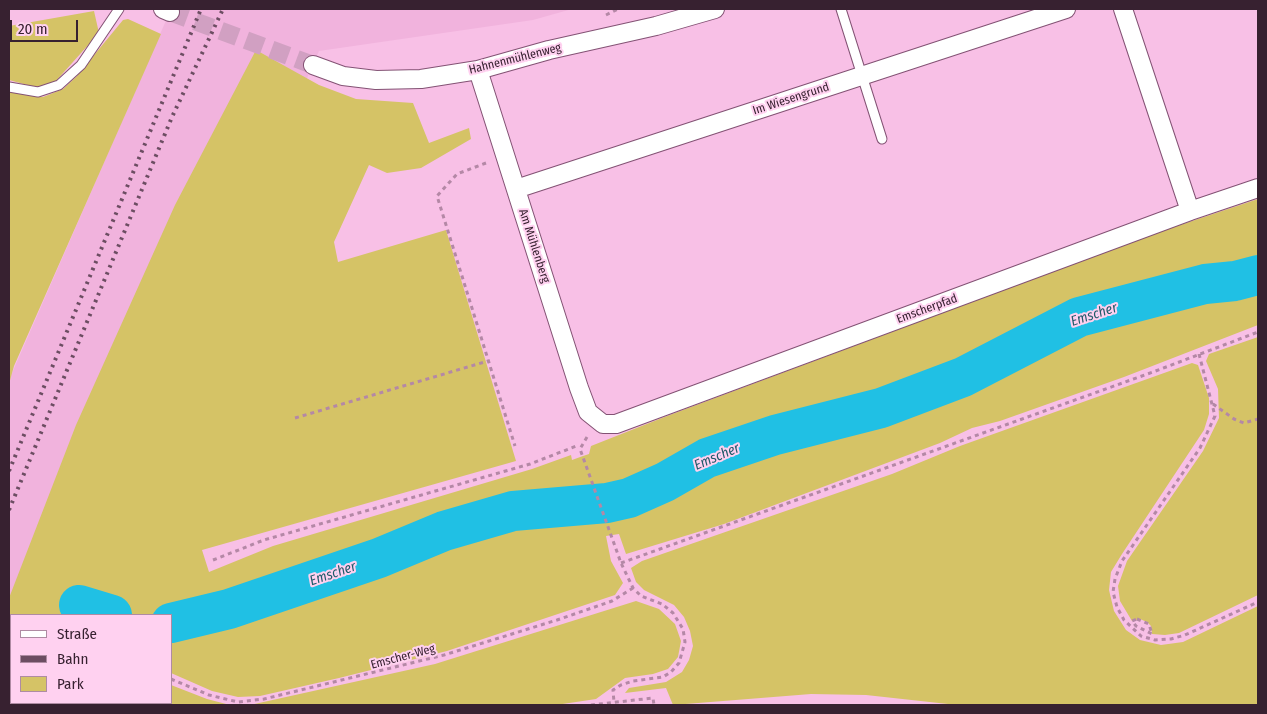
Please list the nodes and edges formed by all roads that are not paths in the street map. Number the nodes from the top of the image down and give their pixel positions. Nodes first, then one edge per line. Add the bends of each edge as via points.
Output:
1 (119, 9) edge
2 (715, 9) edge
3 (840, 9) edge
4 (1066, 9) edge
5 (1123, 9) edge
6 (313, 65) tunnel mouth
7 (478, 70) junction
8 (862, 76) junction
9 (9, 87) edge
10 (882, 139) dead end
11 (1258, 188) edge
12 (516, 189) junction
13 (1190, 211) junction
14 (596, 419) joint

1 - 9 lane via 80,65 59,85 38,92
2 - 7 street, Hahnenmühlenweg
3 - 8 lane
4 - 8 street, Im Wiesengrund
5 - 13 street
6 - 7 street, Hahnenmühlenweg via 343,76 376,80
7 - 12 street, Am Mühlenberg
8 - 10 lane
8 - 12 street, Im Wiesengrund
11 - 13 street, Emscherpfad
12 - 14 street, Am Mühlenberg via 579,388 588,412
13 - 14 street, Emscherpfad via 616,424 603,424

